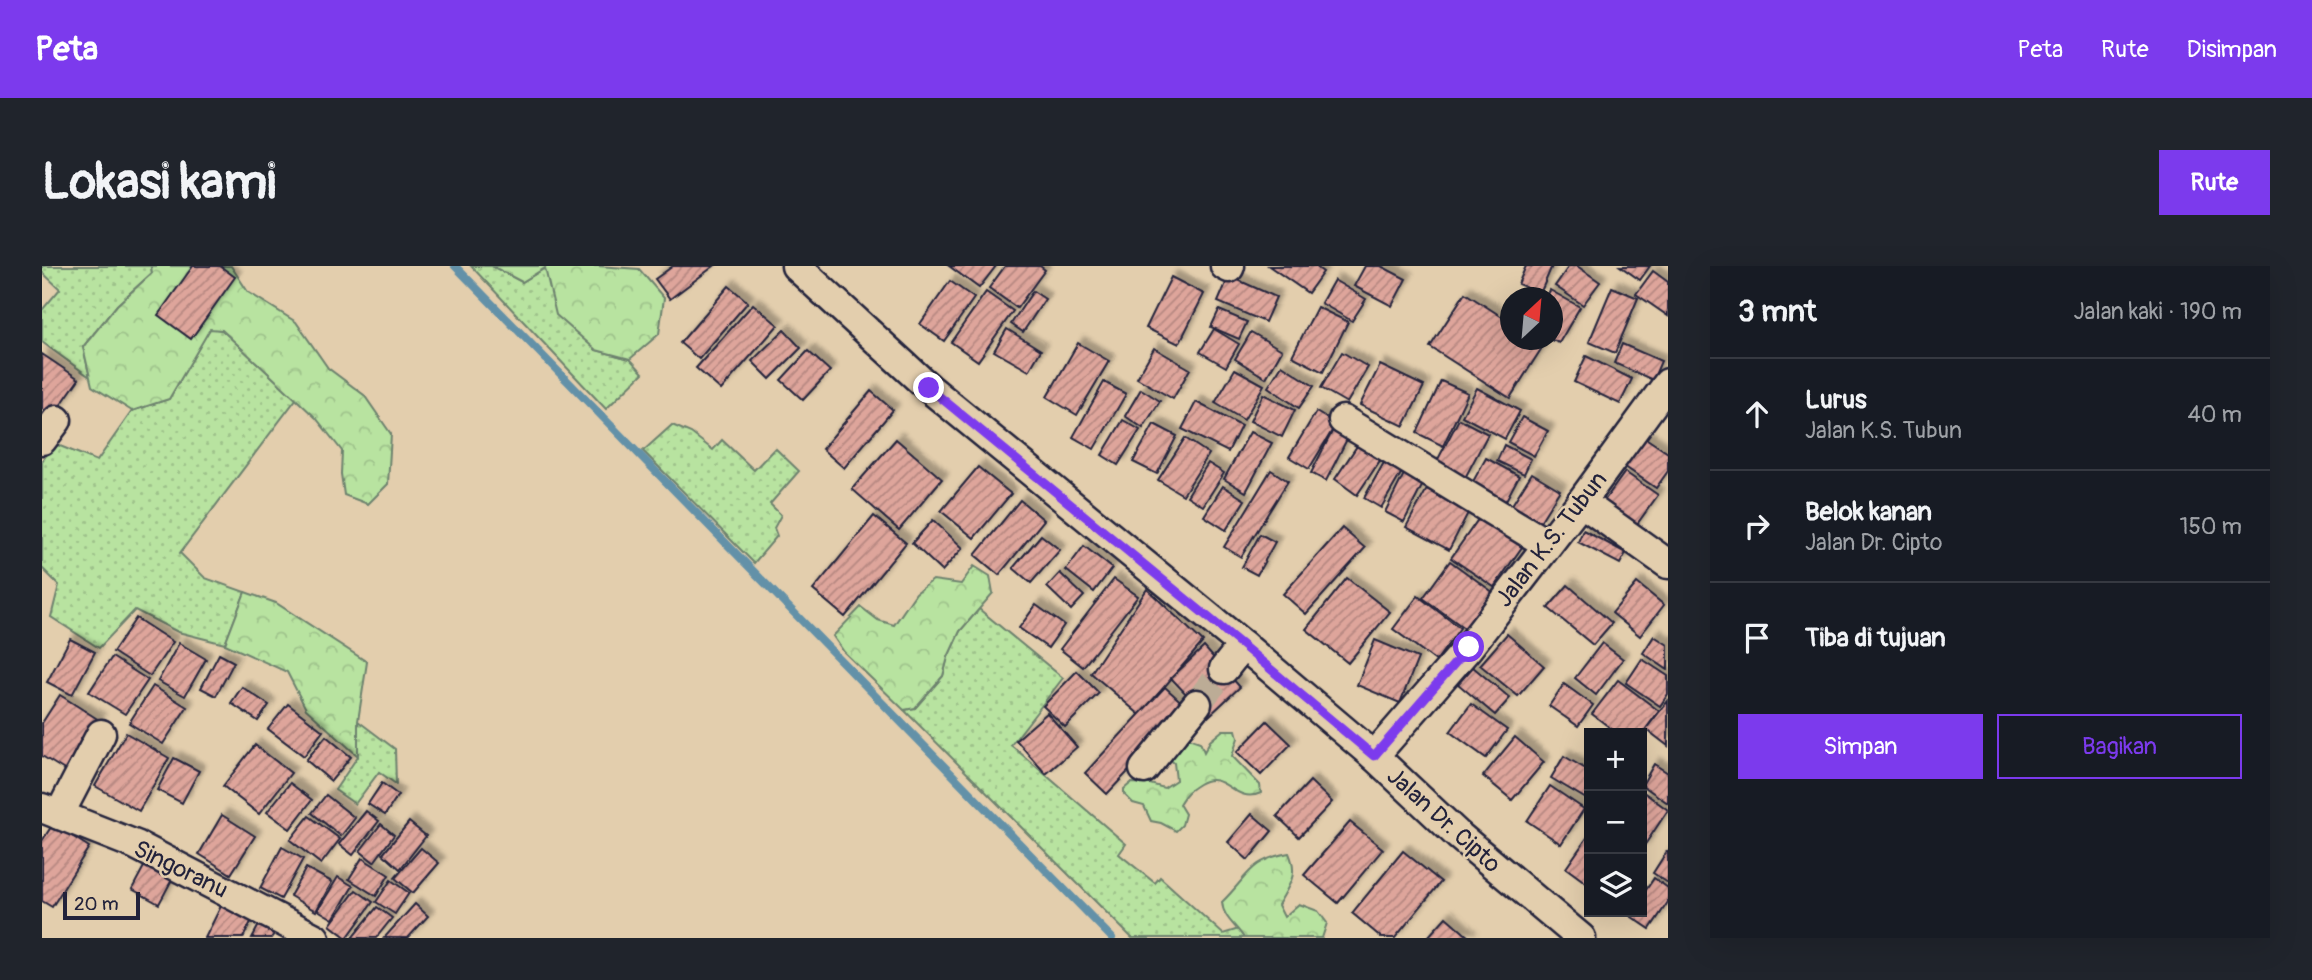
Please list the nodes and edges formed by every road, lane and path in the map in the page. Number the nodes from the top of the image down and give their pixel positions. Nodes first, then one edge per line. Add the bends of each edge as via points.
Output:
1 (796, 266) edge
2 (1668, 383) edge
3 (1343, 420) dead end
4 (1581, 502) junction
5 (1547, 544) junction
6 (1668, 564) edge
7 (1242, 645) junction
8 (1224, 668) tunnel mouth
9 (1197, 704) tunnel mouth
10 (101, 734) dead end
11 (1374, 756) junction
12 (1144, 769) dead end
13 (50, 812) edge
14 (315, 938) edge
15 (1581, 938) edge

1 - 7 street, Jalan Dr. Cipto via 929,388
2 - 4 street, Jalan K.S. Tubun
3 - 5 street
4 - 5 street, Jalan K.S. Tubun
4 - 6 street
5 - 11 street, Jalan K.S. Tubun via 1469,647
7 - 8 street
7 - 11 street, Jalan Dr. Cipto
9 - 12 street
10 - 13 street
11 - 15 street, Jalan Dr. Cipto via 1458,835
13 - 14 street, Singoranu via 136,845

